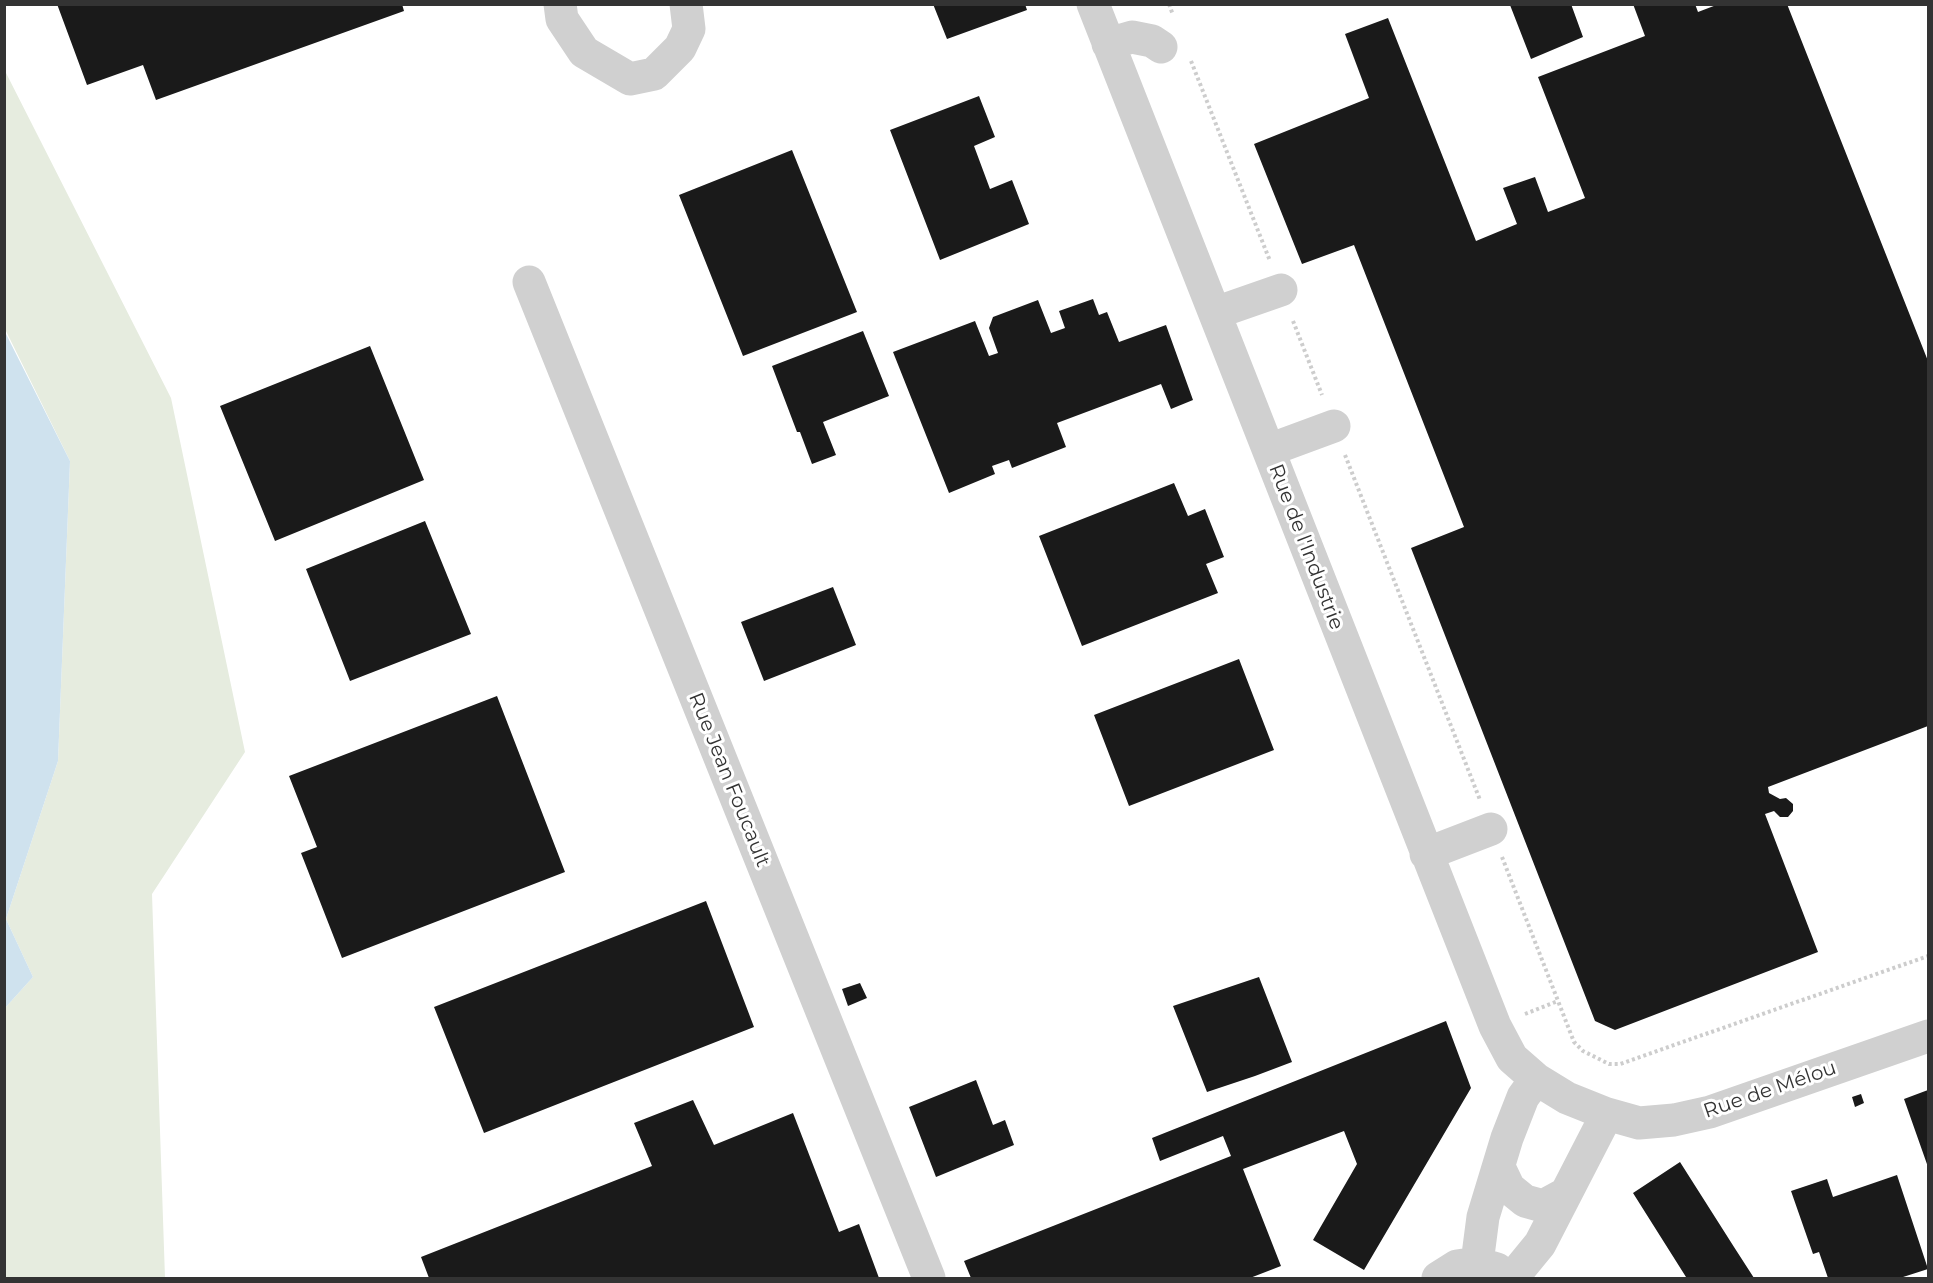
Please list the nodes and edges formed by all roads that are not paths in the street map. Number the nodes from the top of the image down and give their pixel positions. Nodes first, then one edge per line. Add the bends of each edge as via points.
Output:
1 (560, 4) edge
2 (686, 4) edge
3 (1093, 4) edge
4 (1108, 44) junction
5 (1176, 53) road end
6 (529, 282) dead end
7 (1281, 290) road end
8 (1215, 313) junction
9 (1334, 426) road end
10 (1269, 450) junction
11 (1491, 829) road end
12 (1426, 854) junction
13 (1929, 1036) edge
14 (1536, 1079) junction
15 (1607, 1114) junction
16 (1499, 1167) junction
17 (1565, 1194) junction
18 (1477, 1263) junction
19 (929, 1278) edge
20 (1438, 1278) edge
21 (1513, 1278) edge

1 - 2 street via 562,19 584,52 630,79 654,74 681,48 689,29
3 - 4 street, Rue de l'Industrie
4 - 5 street via 1132,37 1152,41
4 - 8 street, Rue de l'Industrie
6 - 19 street, Rue Jean Foucault
7 - 8 street
8 - 10 street, Rue de l'Industrie
9 - 10 street
10 - 12 street, Rue de l'Industrie
11 - 12 street
12 - 14 street, Rue de l'Industrie via 1495,1026 1512,1058
13 - 15 street, Rue de Mélou via 1710,1112 1640,1123
14 - 15 street, Rue de l'Industrie via 1567,1098
14 - 16 street via 1523,1097
15 - 17 street
16 - 17 street via 1509,1188 1525,1201 1543,1206
16 - 18 street via 1483,1217
17 - 21 street via 1540,1244
18 - 20 street via 1457,1266
18 - 21 street

